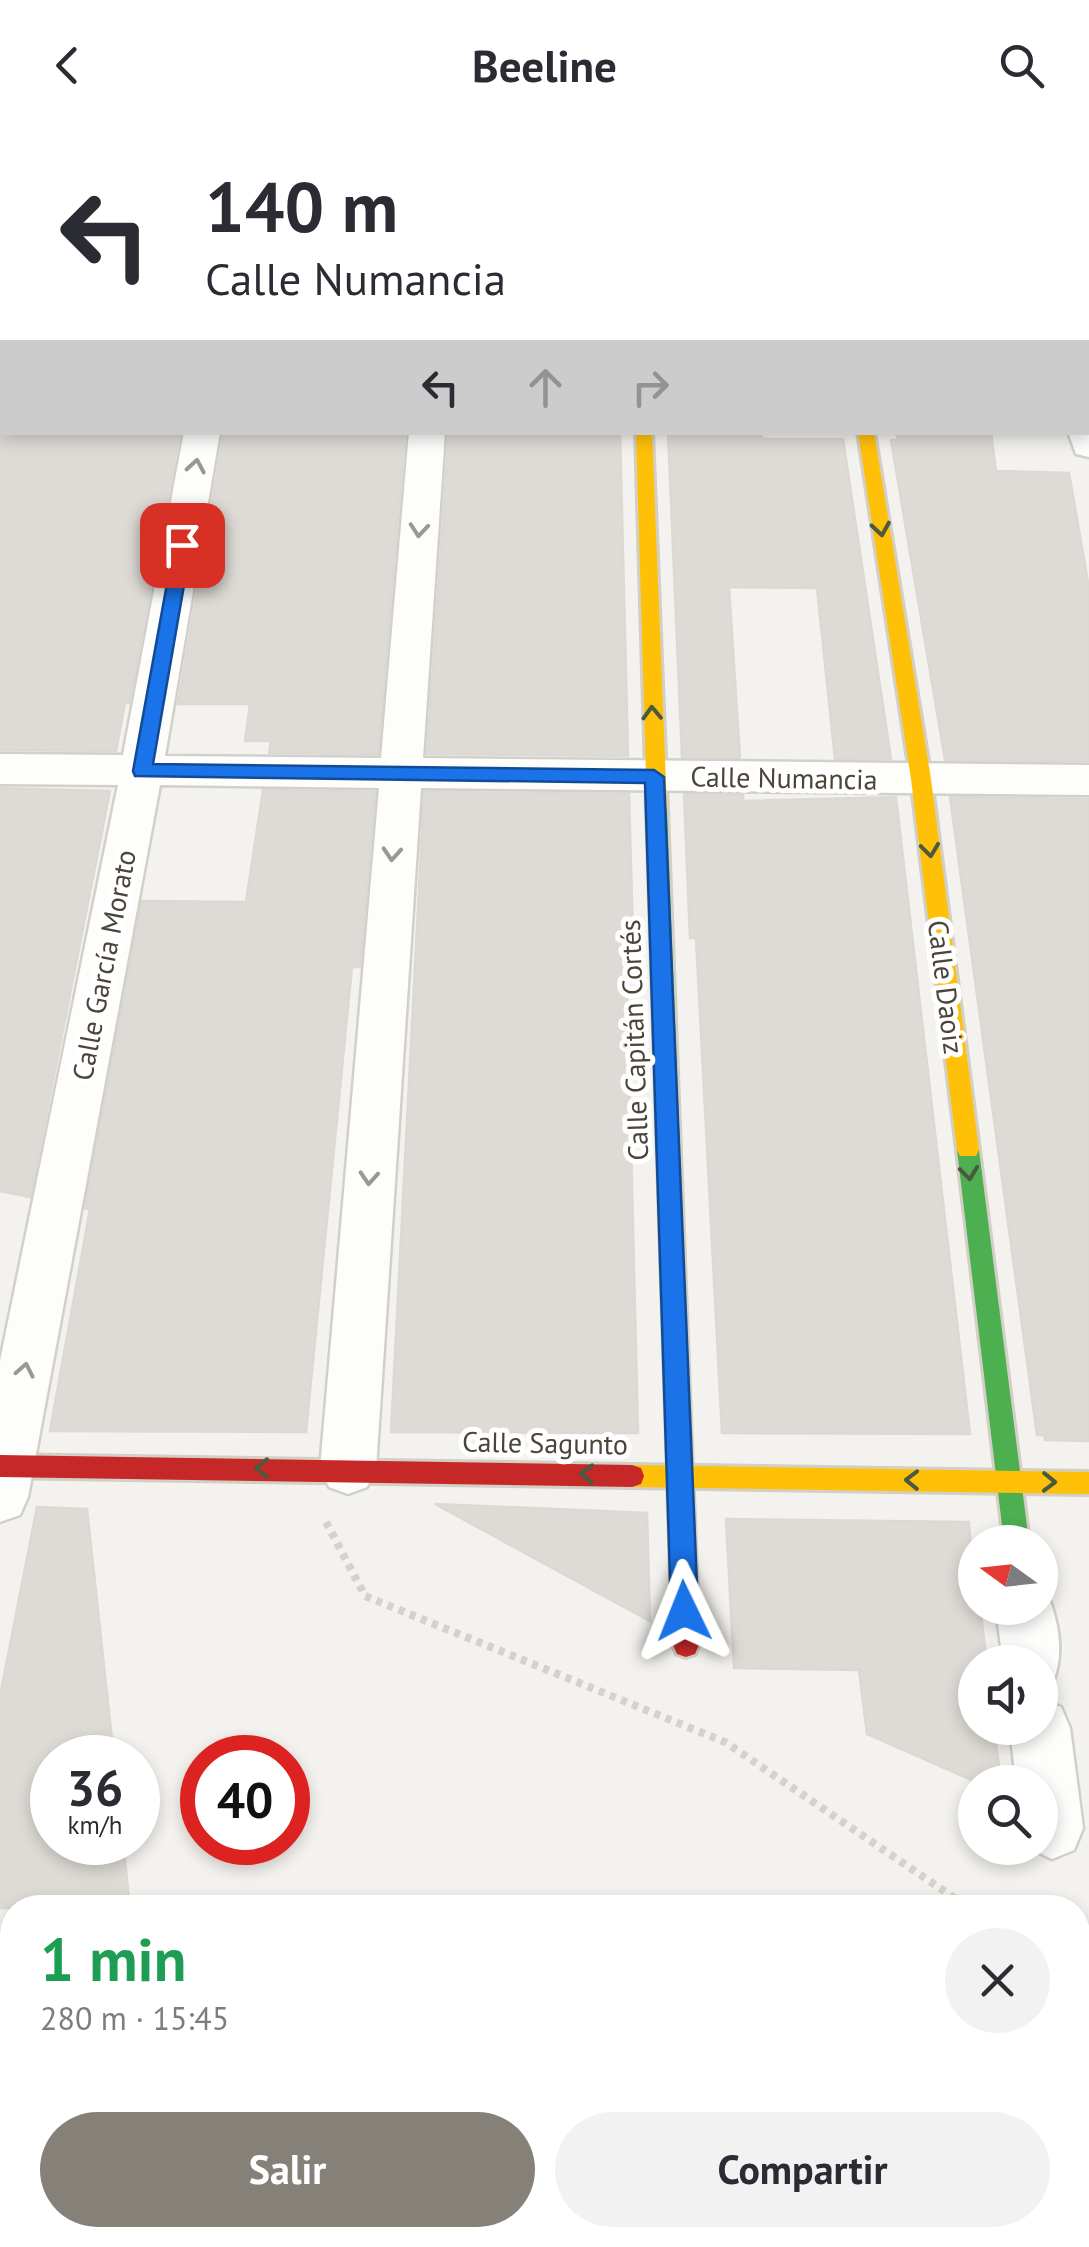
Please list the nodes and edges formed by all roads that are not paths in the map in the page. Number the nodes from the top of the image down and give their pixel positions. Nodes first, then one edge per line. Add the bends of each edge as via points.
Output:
1 (201, 435) edge
2 (427, 435) edge
3 (644, 435) edge
4 (866, 435) edge
5 (0, 770) edge
6 (142, 771) junction
7 (398, 773) junction
8 (654, 777) junction
9 (921, 780) junction
10 (1089, 780) edge
11 (348, 1469) junction
12 (2, 1476) edge
13 (680, 1476) junction
14 (1010, 1482) junction
15 (1089, 1483) edge
16 (1015, 1525) edge
17 (686, 1645) dead end

6 -> 1 street, Calle García Morato
2 -> 7 street
8 -> 3 main road, Calle Capitán Cortés
4 -> 9 main road, Calle Daoiz
5 - 6 street, Calle Numancia
6 - 7 street, Calle Numancia
12 -> 6 street, Calle García Morato
7 - 8 street, Calle Numancia
7 -> 11 street
8 - 9 street, Calle Numancia
8 - 13 main road, Calle Capitán Cortés
9 - 10 street, Calle Numancia
9 -> 14 main road, Calle Daoiz
11 -> 12 main road, Calle Sagunto
13 -> 11 main road, Calle Sagunto
14 -> 13 main road, Calle Sagunto
13 - 17 main road, Calle Capitán Cortés
14 -> 15 main road, Calle Sagunto
14 - 16 main road, Calle Daoiz

